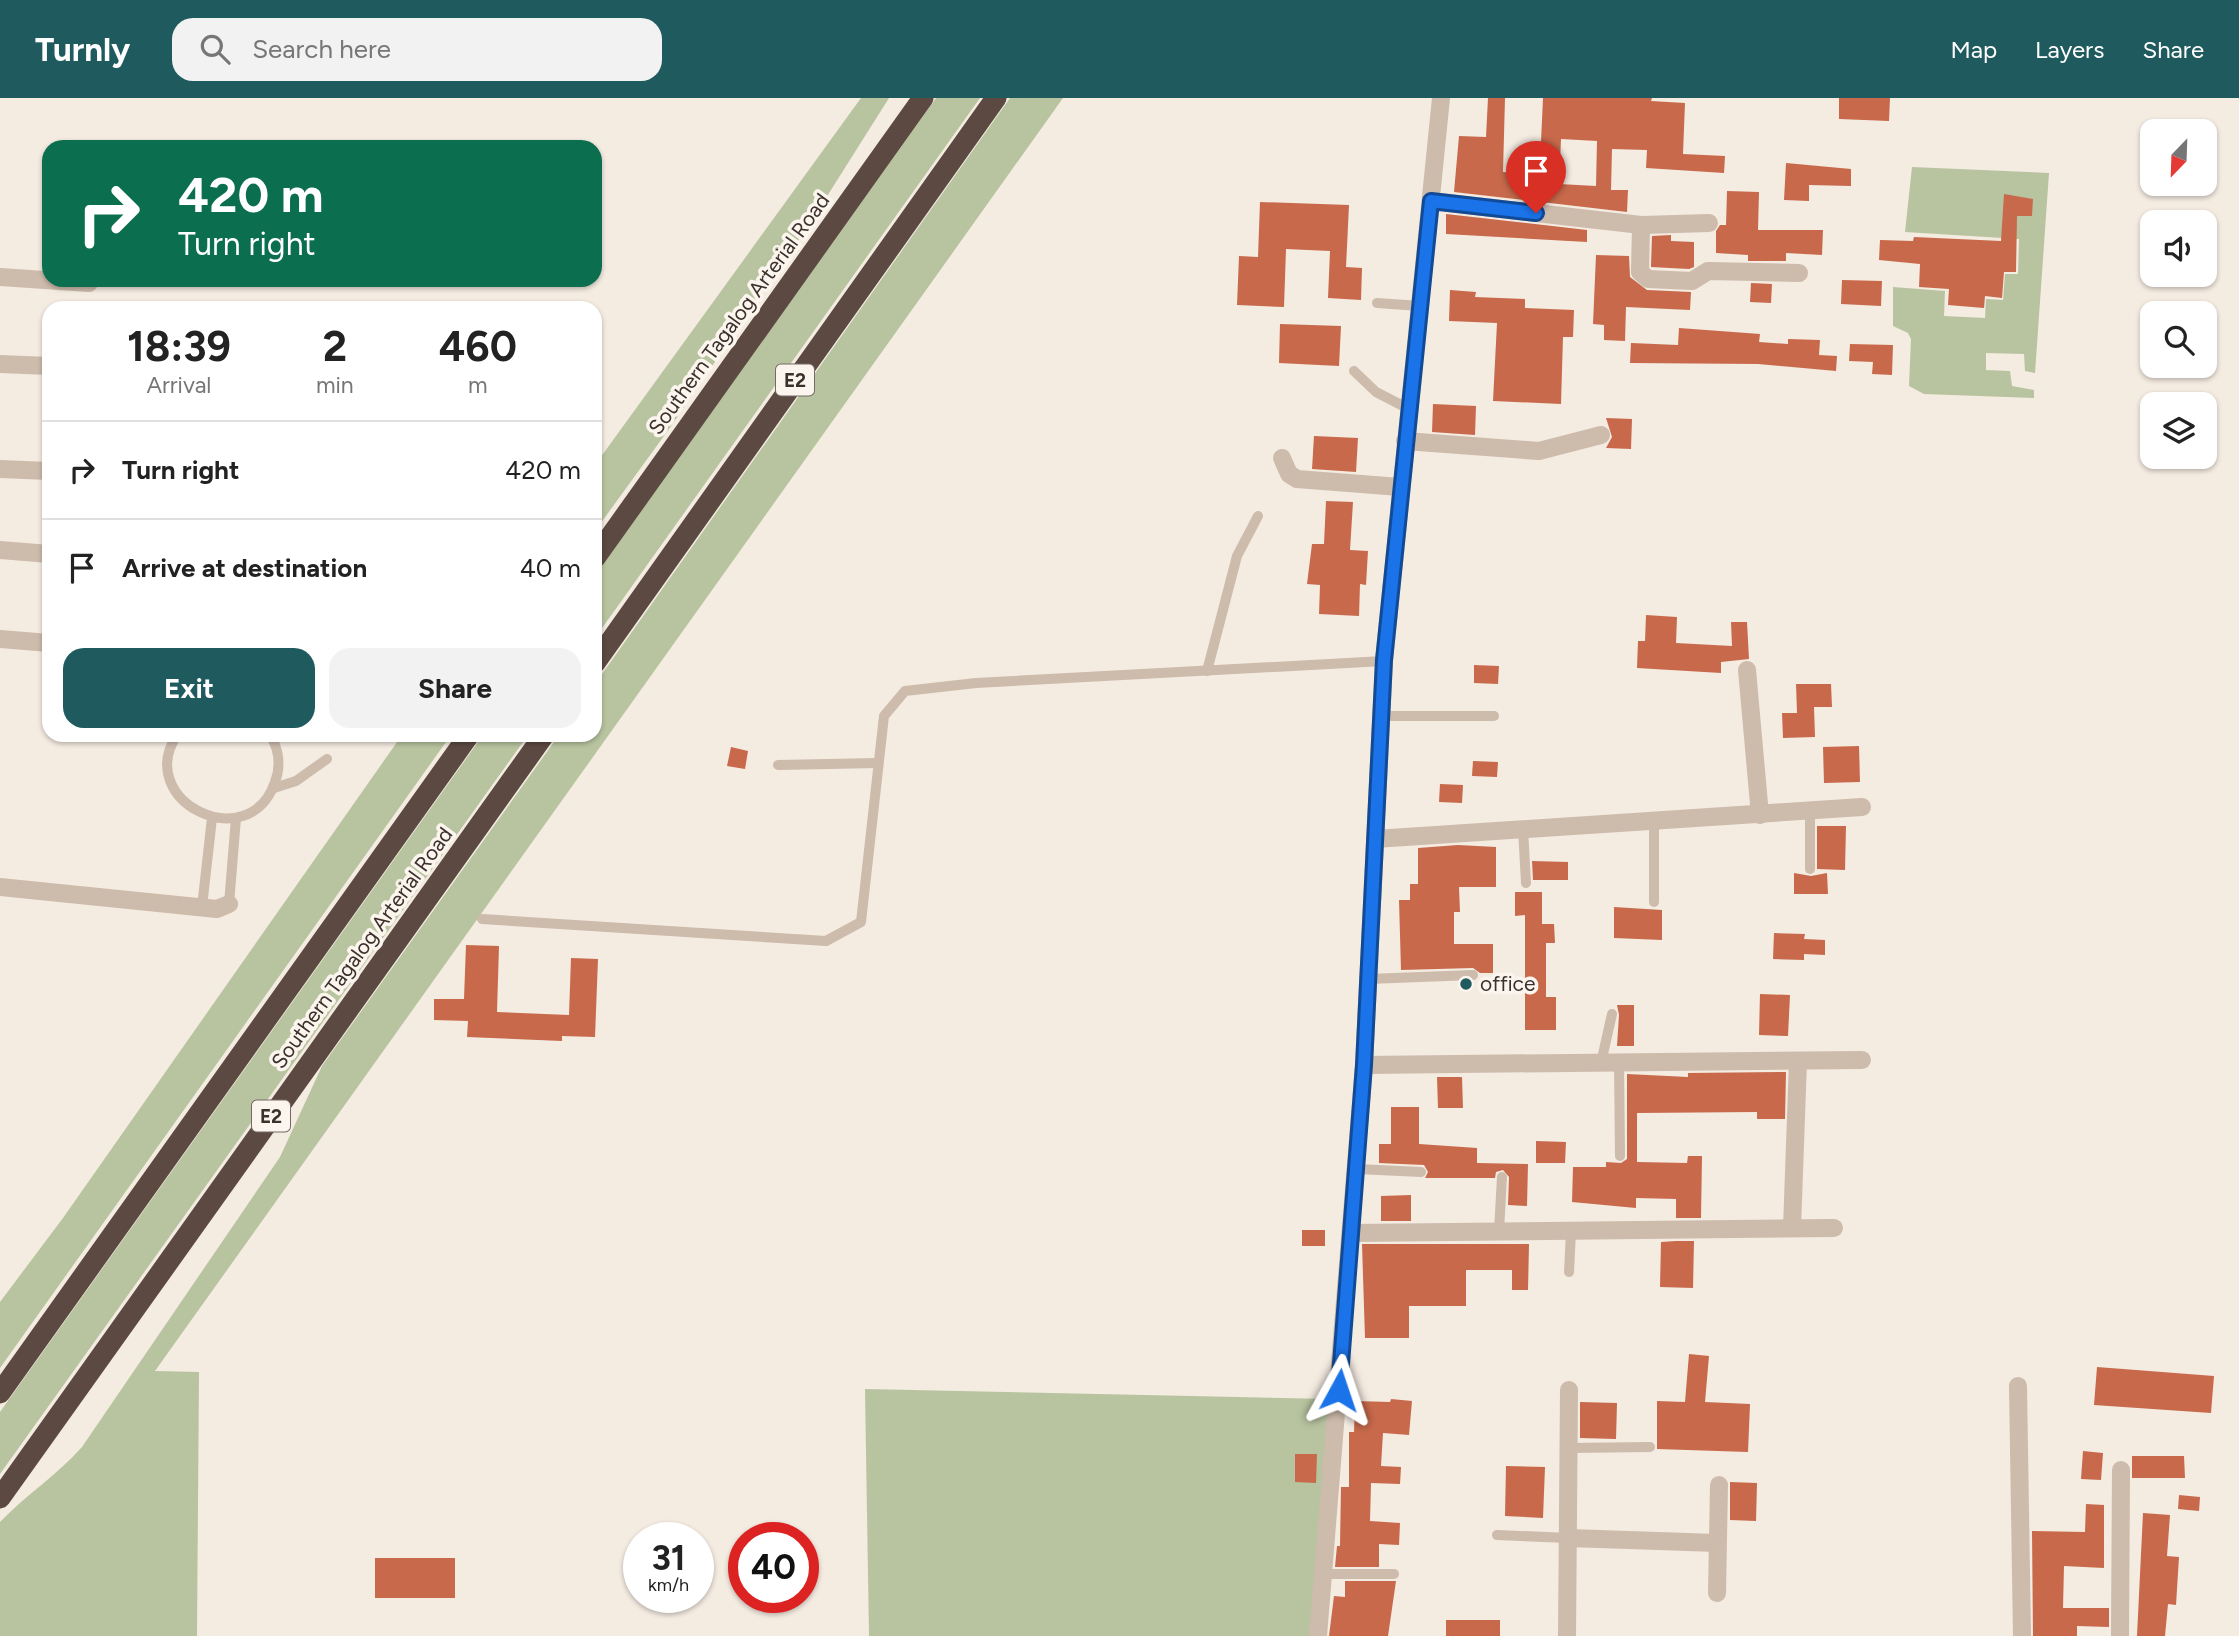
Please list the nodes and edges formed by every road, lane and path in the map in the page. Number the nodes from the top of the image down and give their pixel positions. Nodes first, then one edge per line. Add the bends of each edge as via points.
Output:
1 (909, 98) edge
2 (923, 98) edge
3 (996, 98) edge
4 (1441, 98) edge
5 (1431, 201) junction
6 (1709, 223) dead end
7 (1642, 225) junction
8 (810, 257) junction
9 (1800, 273) dead end
10 (0, 277) edge
11 (42, 280) edge
12 (1377, 303) dead end
13 (1420, 306) junction
14 (0, 364) edge
15 (42, 366) edge
16 (1354, 371) dead end
17 (1409, 410) junction
18 (1601, 435) dead end
19 (1405, 441) junction
20 (1282, 458) dead end
21 (0, 469) edge
22 (42, 471) edge
23 (1400, 487) junction
24 (1258, 516) dead end
25 (602, 548) edge
26 (0, 550) edge
27 (42, 553) edge
28 (0, 639) edge
29 (42, 642) edge
30 (602, 653) edge
31 (1384, 660) junction
32 (1748, 670) dead end
33 (1207, 671) junction
34 (1381, 716) junction
35 (1494, 716) dead end
36 (175, 742) edge
37 (272, 742) edge
38 (464, 742) edge
39 (539, 742) edge
40 (327, 759) dead end
41 (878, 763) junction
42 (778, 765) dead end
43 (274, 788) junction
44 (1862, 807) dead end
45 (1810, 811) junction
46 (1760, 815) junction
47 (212, 818) junction
48 (236, 818) junction
49 (1654, 821) junction
50 (1523, 830) junction
51 (1375, 839) junction
52 (1811, 869) dead end
53 (1526, 883) dead end
54 (0, 887) edge
55 (1654, 902) dead end
56 (229, 904) joint
57 (202, 907) junction
58 (482, 919) dead end
59 (1473, 975) dead end
60 (1368, 979) junction
61 (1612, 1014) dead end
62 (1863, 1060) dead end
63 (1798, 1061) junction
64 (1610, 1063) junction
65 (1364, 1065) junction
66 (1620, 1156) dead end
67 (1357, 1169) junction
68 (1421, 1172) dead end
69 (1502, 1177) dead end
70 (1792, 1228) junction
71 (1834, 1228) dead end
72 (1499, 1231) junction
73 (1571, 1231) junction
74 (1352, 1233) junction
75 (1569, 1272) dead end
76 (2018, 1386) dead end
77 (1569, 1390) dead end
78 (0, 1393) edge
79 (1650, 1447) dead end
80 (1568, 1448) junction
81 (2121, 1470) dead end
82 (1719, 1485) dead end
83 (0, 1498) edge
84 (1497, 1535) dead end
85 (1569, 1538) junction
86 (1717, 1543) junction
87 (1323, 1574) junction
88 (1394, 1574) dead end
89 (1717, 1593) dead end
90 (1318, 1636) edge
91 (1567, 1636) edge
92 (2022, 1636) edge
93 (2120, 1636) edge

1 - 8 highway
2 - 8 highway, Southern Tagalog Arterial Road
3 - 30 highway, E2
4 - 5 street
5 - 7 street
5 - 13 street
6 - 7 street
7 - 9 street via 1640,272 1645,278 1693,281 1709,271
8 - 25 highway, Southern Tagalog Arterial Road
10 - 11 street
12 - 13 lane
13 - 17 street
14 - 15 street
16 - 17 lane via 1376,392
17 - 19 street
18 - 19 street via 1539,451
19 - 23 street
20 - 23 street via 1289,474 1297,479
21 - 22 street
23 - 31 street
24 - 33 lane via 1237,556
26 - 27 street
28 - 29 street
31 - 33 lane
31 - 34 street
32 - 46 street
33 - 41 lane via 976,682 905,691 884,716
34 - 35 lane
34 - 51 street
36 - 47 lane via 168,764 174,788 189,807
37 - 43 lane via 279,764
38 - 78 highway, Southern Tagalog Arterial Road
39 - 83 highway, Southern Tagalog Arterial Road / E2
40 - 43 lane via 296,781
41 - 42 lane
41 - 58 lane via 861,922 826,941
43 - 48 lane via 258,807
44 - 45 street
45 - 46 street
45 - 52 lane
46 - 49 street
47 - 48 lane
47 - 57 lane
48 - 56 lane
49 - 50 street
49 - 55 lane
50 - 51 street
50 - 53 lane
51 - 60 street
54 - 57 street
56 - 57 street via 223,909
59 - 60 lane
60 - 65 street
61 - 64 lane
62 - 63 street
63 - 64 street
63 - 70 street
64 - 65 street
64 - 66 lane
65 - 67 street
67 - 68 lane
67 - 74 street
69 - 72 lane
70 - 71 street
70 - 73 street
72 - 73 street
72 - 74 street
73 - 75 lane
74 - 87 street
76 - 92 street
77 - 80 street
79 - 80 lane
80 - 85 street
81 - 93 street
82 - 86 street
84 - 85 lane
85 - 86 street
85 - 91 street
86 - 89 street
87 - 88 lane
87 - 90 street

